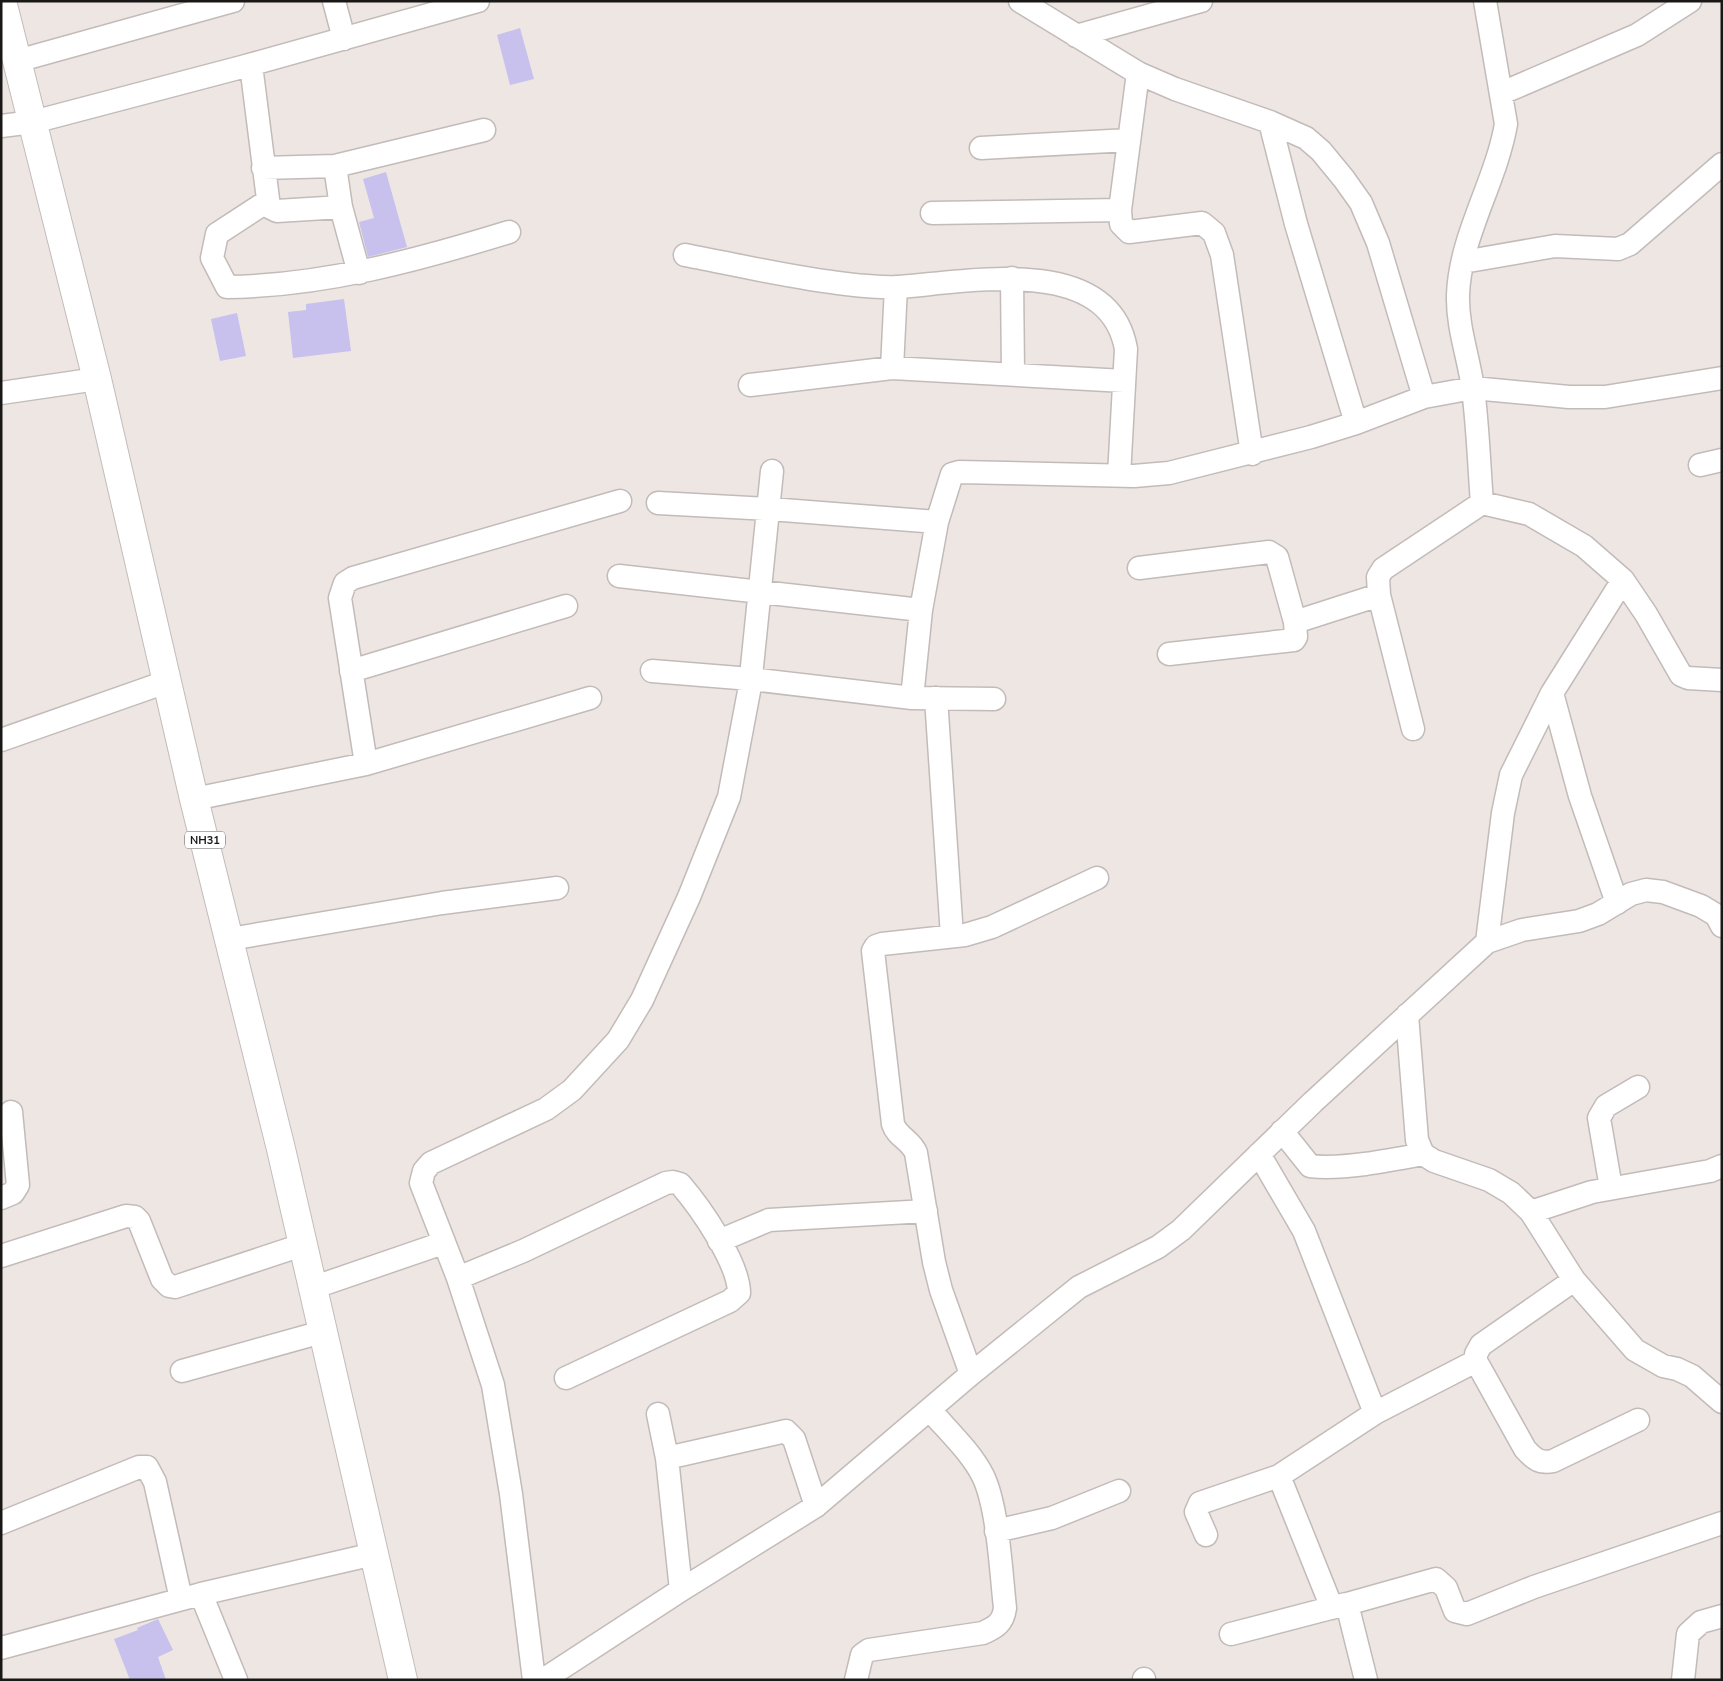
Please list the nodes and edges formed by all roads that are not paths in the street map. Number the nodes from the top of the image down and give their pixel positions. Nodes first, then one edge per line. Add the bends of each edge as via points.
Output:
1 (2, 1) edge
2 (233, 1) edge
3 (334, 1) edge
4 (478, 1) edge
5 (1020, 1) edge
6 (1051, 1) edge
7 (1201, 1) edge
8 (1485, 1) edge
9 (1690, 1) edge
10 (1054, 23) junction
11 (1076, 36) junction
12 (344, 39) junction
13 (17, 61) junction
14 (251, 65) junction
15 (1138, 73) junction
16 (1502, 93) junction
17 (33, 122) junction
18 (1270, 122) junction
19 (1, 126) edge
20 (484, 130) dead end
21 (1129, 140) junction
22 (981, 148) dead end
23 (1722, 164) edge
24 (335, 166) junction
25 (263, 168) junction
26 (266, 202) junction
27 (341, 207) junction
28 (1120, 210) junction
29 (932, 214) dead end
30 (510, 232) dead end
31 (685, 255) dead end
32 (1463, 262) junction
33 (359, 273) junction
34 (1012, 278) junction
35 (896, 287) junction
36 (892, 368) junction
37 (1012, 374) junction
38 (1722, 378) edge
39 (97, 379) junction
40 (1124, 381) junction
41 (750, 385) dead end
42 (1473, 388) junction
43 (1, 394) edge
44 (1424, 397) junction
45 (1356, 423) junction
46 (1252, 454) junction
47 (1722, 460) edge
48 (1700, 465) dead end
49 (772, 471) dead end
50 (1119, 476) junction
51 (620, 501) dead end
52 (1482, 503) junction
53 (658, 504) dead end
54 (770, 508) junction
55 (937, 522) junction
56 (1139, 568) dead end
57 (618, 576) dead end
58 (1623, 580) junction
59 (761, 592) junction
60 (1379, 595) junction
61 (566, 606) dead end
62 (921, 610) junction
63 (1295, 622) junction
64 (1169, 654) dead end
65 (351, 671) junction
66 (652, 671) dead end
67 (751, 678) junction
68 (1722, 680) edge
69 (166, 682) junction
70 (1552, 693) junction
71 (590, 698) dead end
72 (912, 698) junction
73 (936, 698) junction
74 (994, 699) dead end
75 (1413, 729) dead end
76 (1, 740) edge
77 (366, 764) junction
78 (194, 799) junction
79 (1097, 878) dead end
80 (557, 888) dead end
81 (1616, 903) junction
82 (1722, 926) edge
83 (952, 936) junction
84 (230, 939) junction
85 (1488, 942) junction
86 (1407, 1015) junction
87 (1638, 1086) dead end
88 (11, 1112) dead end
89 (1282, 1131) junction
90 (1259, 1154) junction
91 (1424, 1154) junction
92 (1722, 1166) edge
93 (1611, 1188) junction
94 (1, 1198) edge
95 (926, 1211) junction
96 (1532, 1212) junction
97 (719, 1241) junction
98 (443, 1242) junction
99 (302, 1245) junction
100 (1, 1256) edge
101 (458, 1278) junction
102 (1574, 1280) junction
103 (312, 1288) junction
104 (322, 1332) junction
105 (1476, 1361) junction
106 (182, 1371) dead end
107 (971, 1374) junction
108 (566, 1378) dead end
109 (1722, 1402) edge
110 (930, 1410) junction
111 (1375, 1413) junction
112 (658, 1414) dead end
113 (1638, 1420) dead end
114 (667, 1458) junction
115 (1279, 1476) junction
116 (1118, 1491) dead end
117 (816, 1506) junction
118 (1, 1523) edge
119 (1722, 1523) edge
120 (996, 1531) junction
121 (1206, 1535) dead end
122 (374, 1554) junction
123 (680, 1590) junction
124 (191, 1597) junction
125 (1340, 1606) junction
126 (1722, 1616) edge
127 (1231, 1634) dead end
128 (1, 1648) edge
129 (574, 1672) edge
130 (236, 1680) edge
131 (403, 1680) edge
132 (534, 1680) edge
133 (543, 1680) edge
134 (856, 1680) edge
135 (1366, 1680) edge
136 (1683, 1680) edge

1 - 13 highway, NH31
2 - 13 street
3 - 12 street
4 - 12 street
5 - 10 street
6 - 10 street
7 - 11 street
8 - 16 street
9 - 16 street via 1637,35
10 - 11 street
11 - 15 street
12 - 14 street
13 - 17 highway, NH31
14 - 17 street
14 - 25 street
15 - 18 street
15 - 21 street
16 - 32 street via 1506,124 1503,143
17 - 19 street
17 - 39 highway, NH31
18 - 44 street via 1306,138 1344,179 1361,203 1378,243
18 - 45 street via 1296,224
20 - 24 street
21 - 22 street
21 - 28 street
23 - 32 street via 1630,244 1618,250 1555,246
24 - 25 street
24 - 27 street
25 - 26 street
26 - 27 street via 276,211
26 - 33 street via 217,234 212,258 227,287
27 - 33 street
28 - 29 street
28 - 46 street via 1121,224 1130,232 1202,223 1219,242
30 - 33 street
31 - 35 street via 845,284
32 - 42 street via 1458,304
34 - 35 street
34 - 37 street
34 - 40 street via 1081,291 1098,300 1123,332 1126,349
35 - 36 street
36 - 37 street
36 - 41 street
37 - 40 street
38 - 42 street via 1605,396 1569,397
39 - 43 street
39 - 69 highway, NH31
40 - 50 street
42 - 44 street
42 - 52 street
44 - 45 street
45 - 46 street
46 - 50 street via 1169,473
47 - 48 street
49 - 54 street
50 - 55 street via 959,472 952,474
51 - 65 street via 353,578 345,583 340,598
52 - 58 street via 1529,514 1584,546
52 - 60 street via 1383,569 1378,577
53 - 54 street
54 - 55 street
54 - 59 street
55 - 62 street
56 - 63 street via 1268,552 1277,557
57 - 59 street
58 - 68 street via 1681,675
58 - 70 street
59 - 62 street
59 - 67 street
60 - 63 street
60 - 75 street
61 - 65 street
62 - 72 street
63 - 64 street via 1296,637 1289,642
65 - 77 street
66 - 67 street
67 - 72 street
67 - 98 street via 729,796 642,1000 618,1040 572,1090 546,1109 431,1163 424,1171 421,1183
69 - 76 street
69 - 78 highway, NH31
70 - 81 street via 1580,796
70 - 85 street via 1511,776 1503,813
71 - 77 street
72 - 73 street
73 - 74 street
73 - 83 street
77 - 78 street
78 - 84 highway, NH31
79 - 83 street via 992,927
80 - 84 street via 442,903
81 - 82 street via 1646,890 1663,892 1716,915
81 - 85 street via 1579,921 1522,930
83 - 95 street via 882,944 876,946 872,958 893,1124 898,1135 916,1152
84 - 99 highway, NH31
85 - 86 street
86 - 89 street
86 - 91 street via 1416,1128
87 - 93 street via 1606,1106 1599,1118
88 - 94 street via 18,1185 13,1193
89 - 90 street
89 - 91 street via 1310,1166 1374,1162
90 - 107 street via 1181,1230 1158,1247 1079,1287
90 - 111 street via 1304,1231
91 - 96 street via 1434,1161 1489,1180 1511,1193
92 - 93 street via 1710,1171
93 - 96 street
95 - 97 street via 769,1220
95 - 107 street via 941,1290
96 - 102 street
97 - 101 street via 680,1184 673,1182
97 - 108 street via 735,1269 739,1293 730,1301
98 - 101 street
98 - 103 street
99 - 100 street via 175,1286 169,1286 162,1279 138,1221 132,1216
99 - 103 highway, NH31
101 - 132 street via 493,1385 511,1494
102 - 105 street via 1481,1345
102 - 109 street via 1636,1350 1663,1366 1692,1376
103 - 104 highway, NH31
104 - 106 street
104 - 122 highway, NH31
105 - 111 street
105 - 113 street via 1525,1449 1540,1462 1553,1462
107 - 110 street
110 - 117 street
110 - 120 street via 984,1478
111 - 115 street
112 - 114 street
114 - 117 street via 786,1431 794,1439
114 - 123 street
115 - 121 street via 1200,1503 1196,1512
115 - 125 street
116 - 120 street via 1052,1518
117 - 123 street
118 - 124 street via 139,1467 147,1467 155,1482
119 - 125 street via 1534,1586 1467,1614 1455,1611 1446,1588 1436,1579
120 - 134 street via 1005,1608 1003,1620 983,1633 869,1650 862,1655
122 - 124 street
122 - 131 highway, NH31
123 - 129 street
124 - 128 street
124 - 130 street
125 - 127 street
125 - 135 street
126 - 136 street via 1701,1622 1688,1634
129 - 133 street

